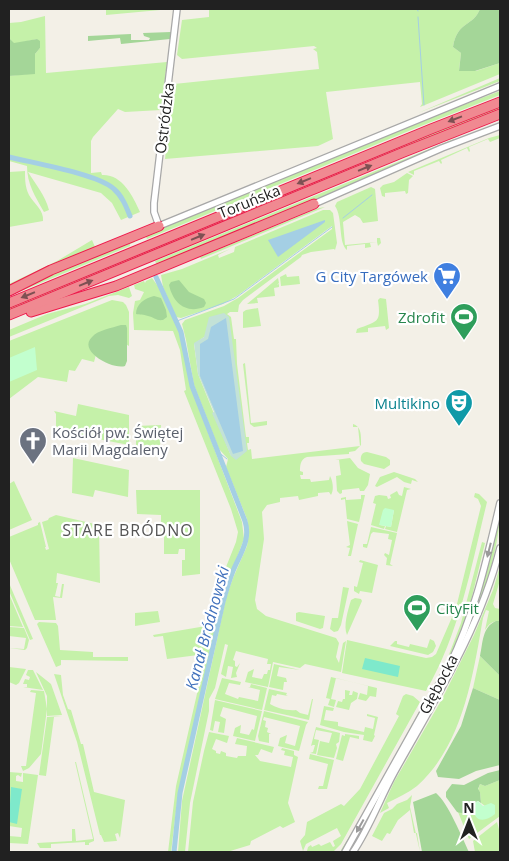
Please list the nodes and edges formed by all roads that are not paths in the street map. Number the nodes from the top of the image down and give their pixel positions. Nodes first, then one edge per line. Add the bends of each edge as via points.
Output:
1 (176, 9) edge
2 (500, 86) edge
3 (500, 102) edge
4 (500, 114) edge
5 (500, 126) edge
6 (314, 204) joint
7 (159, 226) junction
8 (9, 291) edge
9 (9, 303) edge
10 (9, 317) edge
11 (500, 503) edge
12 (500, 548) edge
13 (345, 852) edge
14 (353, 852) edge

1 - 7 street, Ostródzka via 154,207
2 - 7 street, Toruńska
3 -> 9 highway, Toruńska
10 -> 4 highway, Toruńska
5 - 6 street
6 - 10 highway via 105,290
7 - 8 highway via 51,270
11 -> 13 street, Głębocka via 482,578 462,638
12 - 14 street, Głębocka via 491,584 471,633

